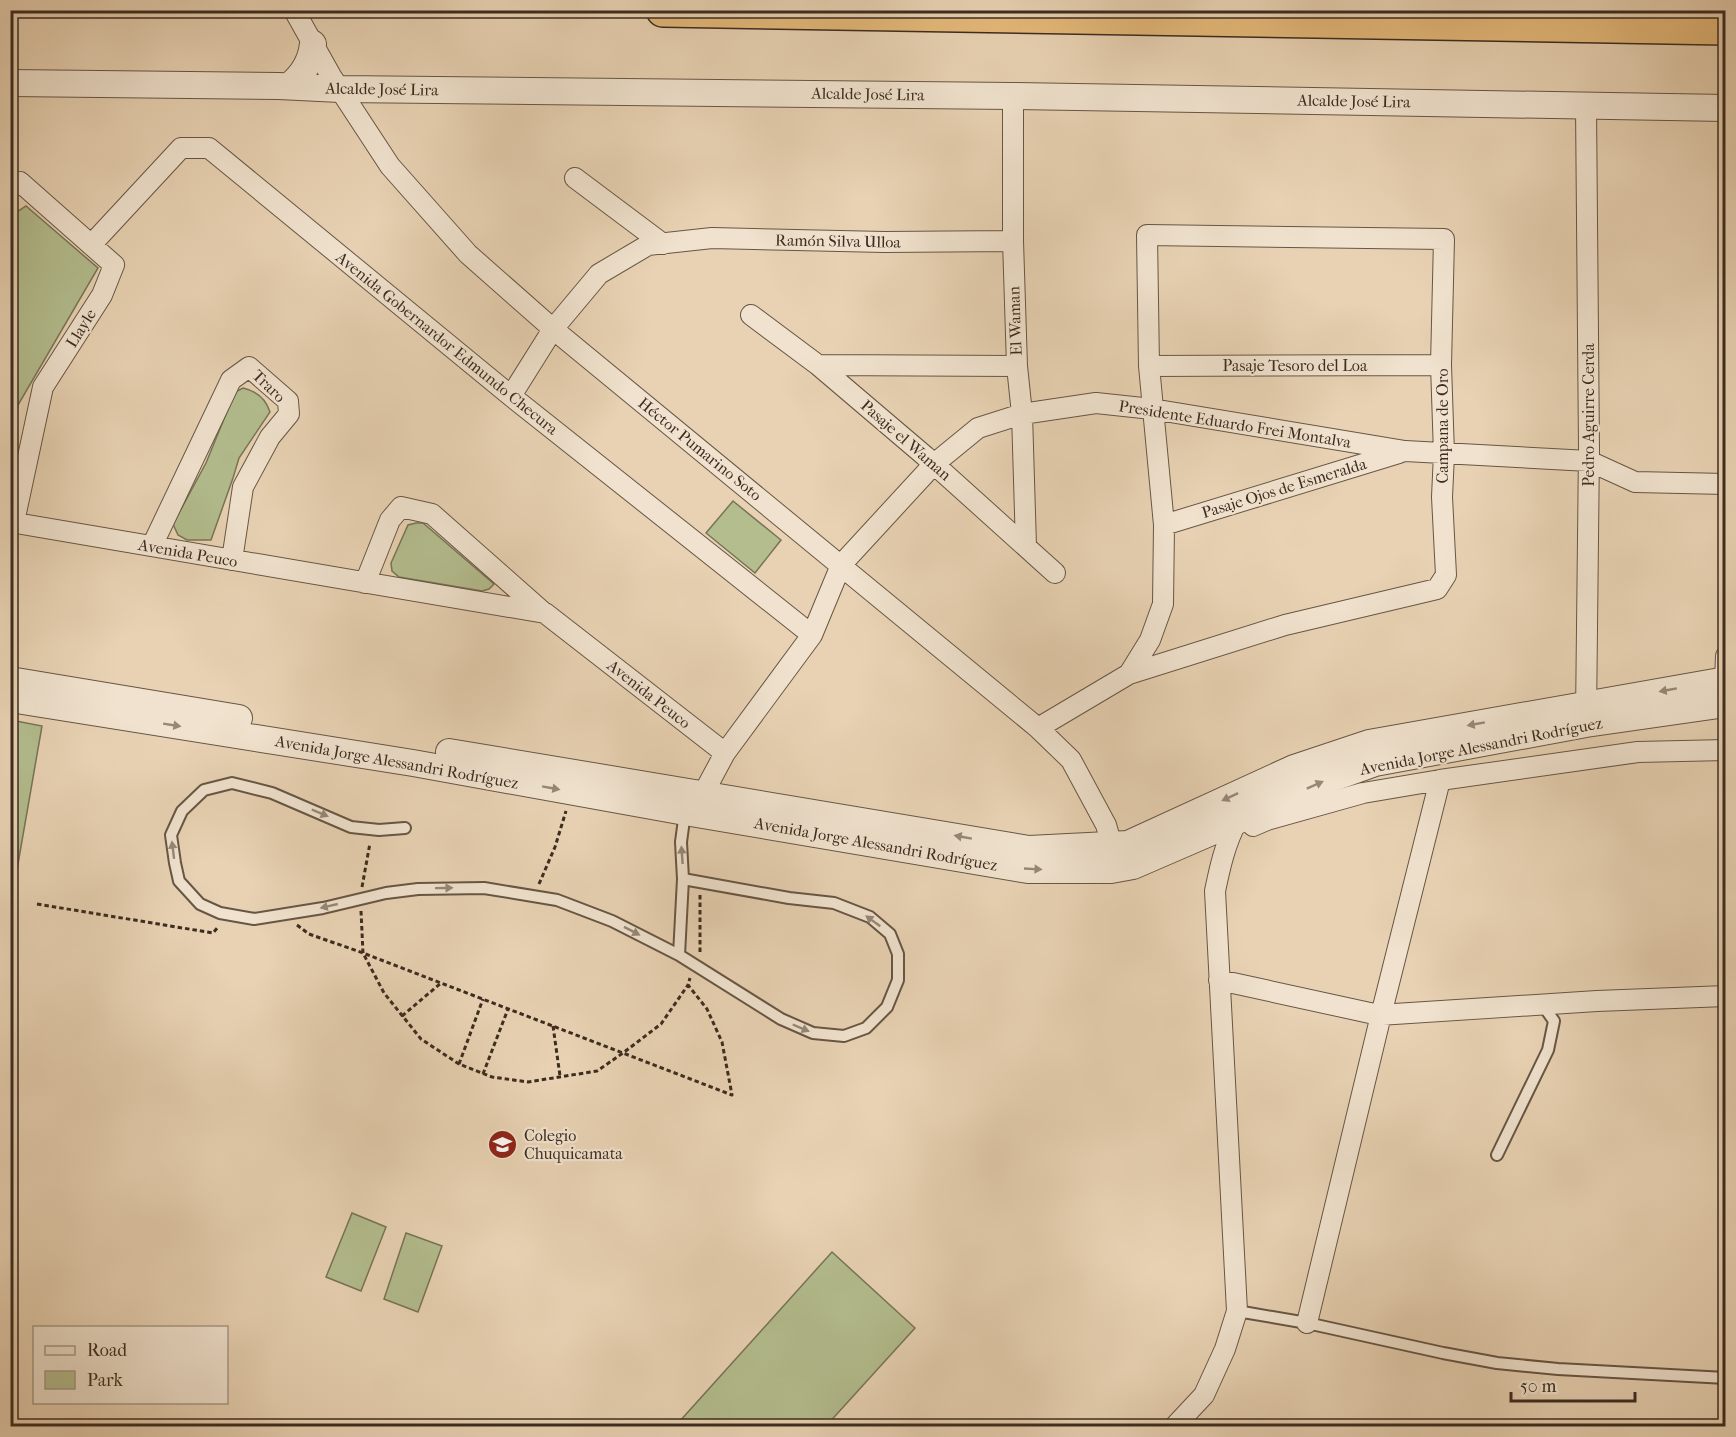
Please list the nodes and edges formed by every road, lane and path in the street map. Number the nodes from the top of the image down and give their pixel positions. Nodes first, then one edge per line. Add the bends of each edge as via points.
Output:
1 (294, 10) edge
2 (663, 10) edge
3 (1725, 28) edge
4 (313, 44) junction
5 (10, 84) edge
6 (289, 86) junction
7 (340, 89) junction
8 (1013, 96) junction
9 (1586, 105) junction
10 (1725, 108) edge
11 (575, 178) dead end
12 (10, 188) edge
13 (1012, 241) junction
14 (663, 244) junction
15 (91, 245) junction
16 (750, 315) dead end
17 (553, 329) junction
18 (818, 365) junction
19 (1441, 365) junction
20 (1017, 366) junction
21 (1149, 366) junction
22 (511, 396) junction
23 (1152, 409) junction
24 (1022, 414) junction
25 (1405, 451) junction
26 (1444, 454) junction
27 (1589, 461) junction
28 (934, 464) junction
29 (1725, 484) edge
30 (12, 522) edge
31 (1164, 525) junction
32 (152, 546) junction
33 (1026, 546) junction
34 (232, 560) junction
35 (841, 565) junction
36 (1056, 573) dead end
37 (365, 583) junction
38 (544, 613) junction
39 (812, 635) junction
40 (1725, 656) edge
41 (1129, 674) junction
42 (10, 680) edge
43 (1725, 680) edge
44 (10, 699) edge
45 (85, 702) junction
46 (1725, 704) edge
47 (133, 710) junction
48 (1586, 715) junction
49 (1038, 728) junction
50 (1725, 750) edge
51 (725, 753) junction
52 (1440, 780) junction
53 (570, 792) junction
54 (703, 794) junction
55 (685, 812) junction
56 (405, 828) dead end
57 (373, 829) junction
58 (1233, 829) junction
59 (1111, 858) junction
60 (683, 879) junction
61 (700, 882) junction
62 (534, 897) junction
63 (360, 899) junction
64 (37, 904) dead end
65 (284, 914) junction
66 (230, 915) junction
67 (363, 953) junction
68 (679, 955) junction
69 (695, 965) junction
70 (1219, 980) junction
71 (441, 983) junction
72 (688, 985) junction
73 (1725, 996) edge
74 (483, 999) junction
75 (1542, 1004) junction
76 (508, 1009) junction
77 (1381, 1015) junction
78 (402, 1016) junction
79 (553, 1026) junction
80 (624, 1053) junction
81 (459, 1064) junction
82 (483, 1074) junction
83 (560, 1076) junction
84 (1497, 1155) dead end
85 (1237, 1311) junction
86 (1307, 1323) junction
87 (1725, 1378) edge
88 (1175, 1426) edge

1 - 4 street, Héctor Pumarino Soto
2 - 3 highway
4 - 6 street via 303,74
4 - 7 street, Héctor Pumarino Soto
5 - 6 street, Alcalde José Lira
6 - 7 street, Alcalde José Lira
7 - 8 street, Alcalde José Lira
7 - 17 street, Héctor Pumarino Soto via 390,166 468,254
8 - 9 street, Alcalde José Lira
8 - 13 street, El Waman
9 - 10 street, Alcalde José Lira
9 - 27 street, Pedro Aguirre Cerda
11 - 14 street
12 - 15 street, Llayle via 20,182
13 - 14 street, Ramón Silva Ulloa via 712,238
13 - 20 street, El Waman
14 - 17 street, Ramón Silva Ulloa via 648,245 599,274
15 - 22 street, Avenida Gobernardor Edmundo Checura via 181,148 209,148
15 - 30 street, Llayle via 114,265 102,295 43,387
16 - 18 street, Pasaje el Waman
17 - 22 street, Ramón Silva Ulloa
17 - 35 street, Héctor Pumarino Soto
18 - 20 street
18 - 28 street, Pasaje el Waman
19 - 21 street, Pasaje Tesoro del Loa
19 - 21 street, Campana de Oro via 1444,239 1147,235
19 - 26 street, Campana de Oro
20 - 24 street, El Waman
21 - 23 street
22 - 39 street, Avenida Gobernardor Edmundo Checura
23 - 24 street, Presidente Eduardo Frei Montalva via 1096,404
23 - 25 street, Presidente Eduardo Frei Montalva
23 - 31 street
24 - 28 street, Presidente Eduardo Frei Montalva via 978,429
24 - 33 street, El Waman
25 - 26 street, Presidente Eduardo Frei Montalva
25 - 31 street, Pasaje Ojos de Esmeralda
26 - 27 street, Presidente Eduardo Frei Montalva
26 - 41 street, Campana de Oro via 1446,574 1437,589 1286,625
27 - 29 street, Presidente Eduardo Frei Montalva via 1635,482
27 - 48 street, Pedro Aguirre Cerda
28 - 33 street, Pasaje el Waman
28 - 35 street, Presidente Eduardo Frei Montalva
30 - 32 street, Avenida Peuco
31 - 41 street via 1163,604 1150,640
32 - 34 street, Avenida Peuco
32 - 34 street, Traro via 231,380 249,368 288,401 289,414 270,437 243,487
33 - 36 street, Pasaje el Waman
34 - 37 street, Avenida Peuco
35 - 39 street, Presidente Eduardo Frei Montalva
35 - 49 street, Héctor Pumarino Soto
37 - 38 street, Avenida Peuco
37 - 38 street, Avenida Peuco via 390,520 401,507 432,514
38 - 51 street, Avenida Peuco
39 - 51 street, Presidente Eduardo Frei Montalva
40 - 43 street
41 - 49 street
42 - 45 street, Avenida Jorge Alessandri Rodríguez
43 -> 48 street, Avenida Jorge Alessandri Rodríguez
44 - 45 street, Avenida Jorge Alessandri Rodríguez
45 - 47 street, Avenida Jorge Alessandri Rodríguez
46 - 48 street, Avenida Jorge Alessandri Rodríguez
47 -> 53 street, Avenida Jorge Alessandri Rodríguez via 413,759
47 - 54 street, Avenida Jorge Alessandri Rodríguez
58 -> 48 street, Avenida Jorge Alessandri Rodríguez via 1322,782 1374,763
48 -> 59 street, Avenida Jorge Alessandri Rodríguez via 1369,743 1294,768 1128,844
49 - 59 street, Héctor Pumarino Soto via 1071,760 1106,825
50 - 52 street via 1638,752
51 - 54 street, Presidente Eduardo Frei Montalva
52 - 58 street via 1362,793
52 - 77 street
53 - 55 street, Avenida Jorge Alessandri Rodríguez
53 - 62 path via 555,847
54 - 55 street, Presidente Eduardo Frei Montalva
59 -> 54 street, Avenida Jorge Alessandri Rodríguez via 1029,849
55 -> 59 street, Avenida Jorge Alessandri Rodríguez via 1028,870
60 -> 55 lane via 681,842
56 - 57 lane
57 - 63 path
66 -> 57 lane via 200,904 179,881 175,863 171,835 182,811 204,790 232,783 272,793 351,827
58 - 59 street, Avenida Jorge Alessandri Rodríguez via 1133,866
58 - 70 street via 1215,891
60 - 61 lane
60 - 68 lane
61 - 69 path via 700,951
69 -> 61 lane via 781,1019 813,1033 844,1036 866,1028 887,1006 898,980 898,954 890,934 870,917 834,903
63 -> 62 lane via 418,889 484,888
62 -> 68 lane via 557,900 612,921
63 -> 65 lane
63 - 67 path
64 - 66 path via 213,933
65 - 66 lane via 254,919
65 - 67 path via 309,934
67 - 71 path
67 - 78 path via 384,993
68 - 69 lane
69 - 72 path
70 - 77 street
70 - 85 street
71 - 74 path
71 - 78 path
72 - 80 path via 661,1024
72 - 80 path via 707,1009 722,1042 732,1095
73 - 75 street
74 - 76 path
74 - 81 path
75 - 77 street
75 - 84 lane via 1554,1021 1548,1050
76 - 79 path
76 - 82 path
77 - 86 street
78 - 81 path via 421,1040
79 - 80 path
79 - 83 path
80 - 83 path via 597,1071
81 - 82 path
82 - 83 path via 528,1082
85 - 86 lane
85 - 88 street via 1204,1395
86 - 87 lane via 1497,1363

